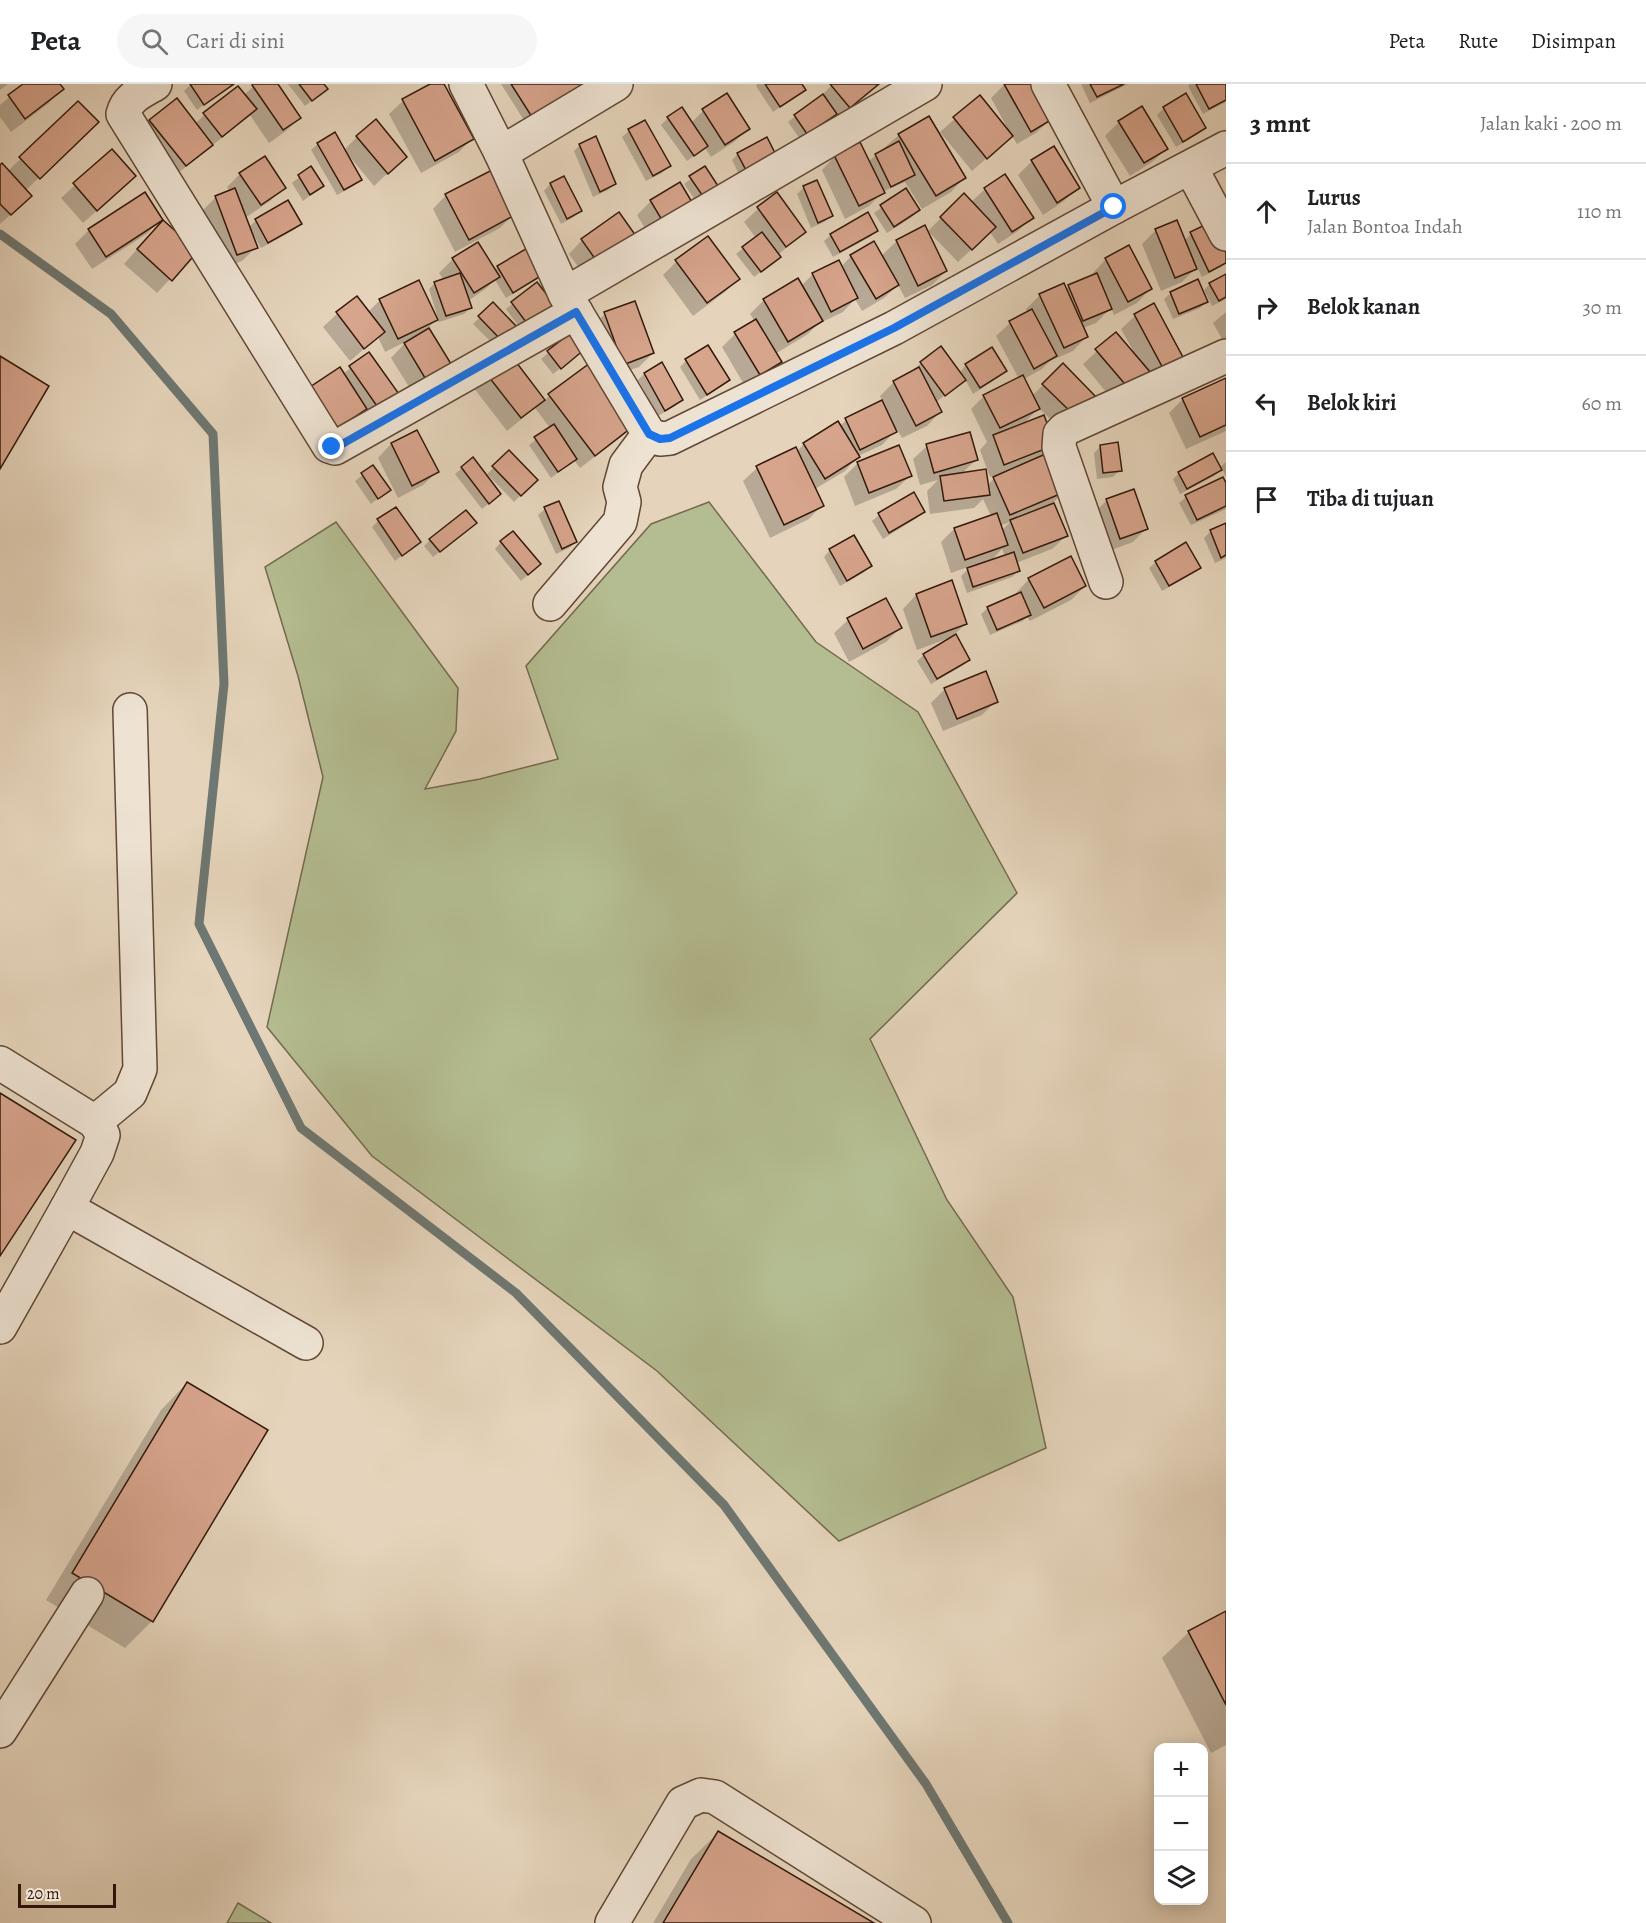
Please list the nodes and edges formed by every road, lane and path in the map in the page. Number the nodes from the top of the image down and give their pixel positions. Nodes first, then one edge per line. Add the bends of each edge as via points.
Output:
1 (466, 84) edge
2 (616, 84) edge
3 (925, 84) edge
4 (1048, 84) edge
5 (144, 91) edge
6 (1226, 148) edge
7 (501, 153) junction
8 (1191, 168) junction
9 (1114, 207) junction
10 (1226, 234) edge
11 (571, 303) junction
12 (1226, 356) edge
13 (659, 436) junction
14 (1106, 582) dead end
15 (550, 604) dead end
16 (130, 710) dead end
17 (0, 1063) edge
18 (95, 1122) junction
19 (68, 1208) junction
20 (0, 1327) edge
21 (306, 1343) dead end
22 (87, 1594) dead end
23 (0, 1731) edge
24 (612, 1923) edge
25 (914, 1923) edge

1 - 7 street
2 - 7 street
3 - 11 street
4 - 9 street
5 - 11 street via 125,105 123,114 329,446 335,448
6 - 8 street
7 - 11 street
8 - 9 street
8 - 10 street
9 - 13 street via 894,328
11 - 13 street
12 - 14 street via 1061,432 1059,447
13 - 15 street via 626,465 620,487 624,502 620,522
16 - 18 street via 140,1069 130,1094
17 - 18 street
18 - 19 street via 103,1135
19 - 20 street
19 - 21 street
22 - 23 street
24 - 25 street via 683,1803 701,1795 715,1797

